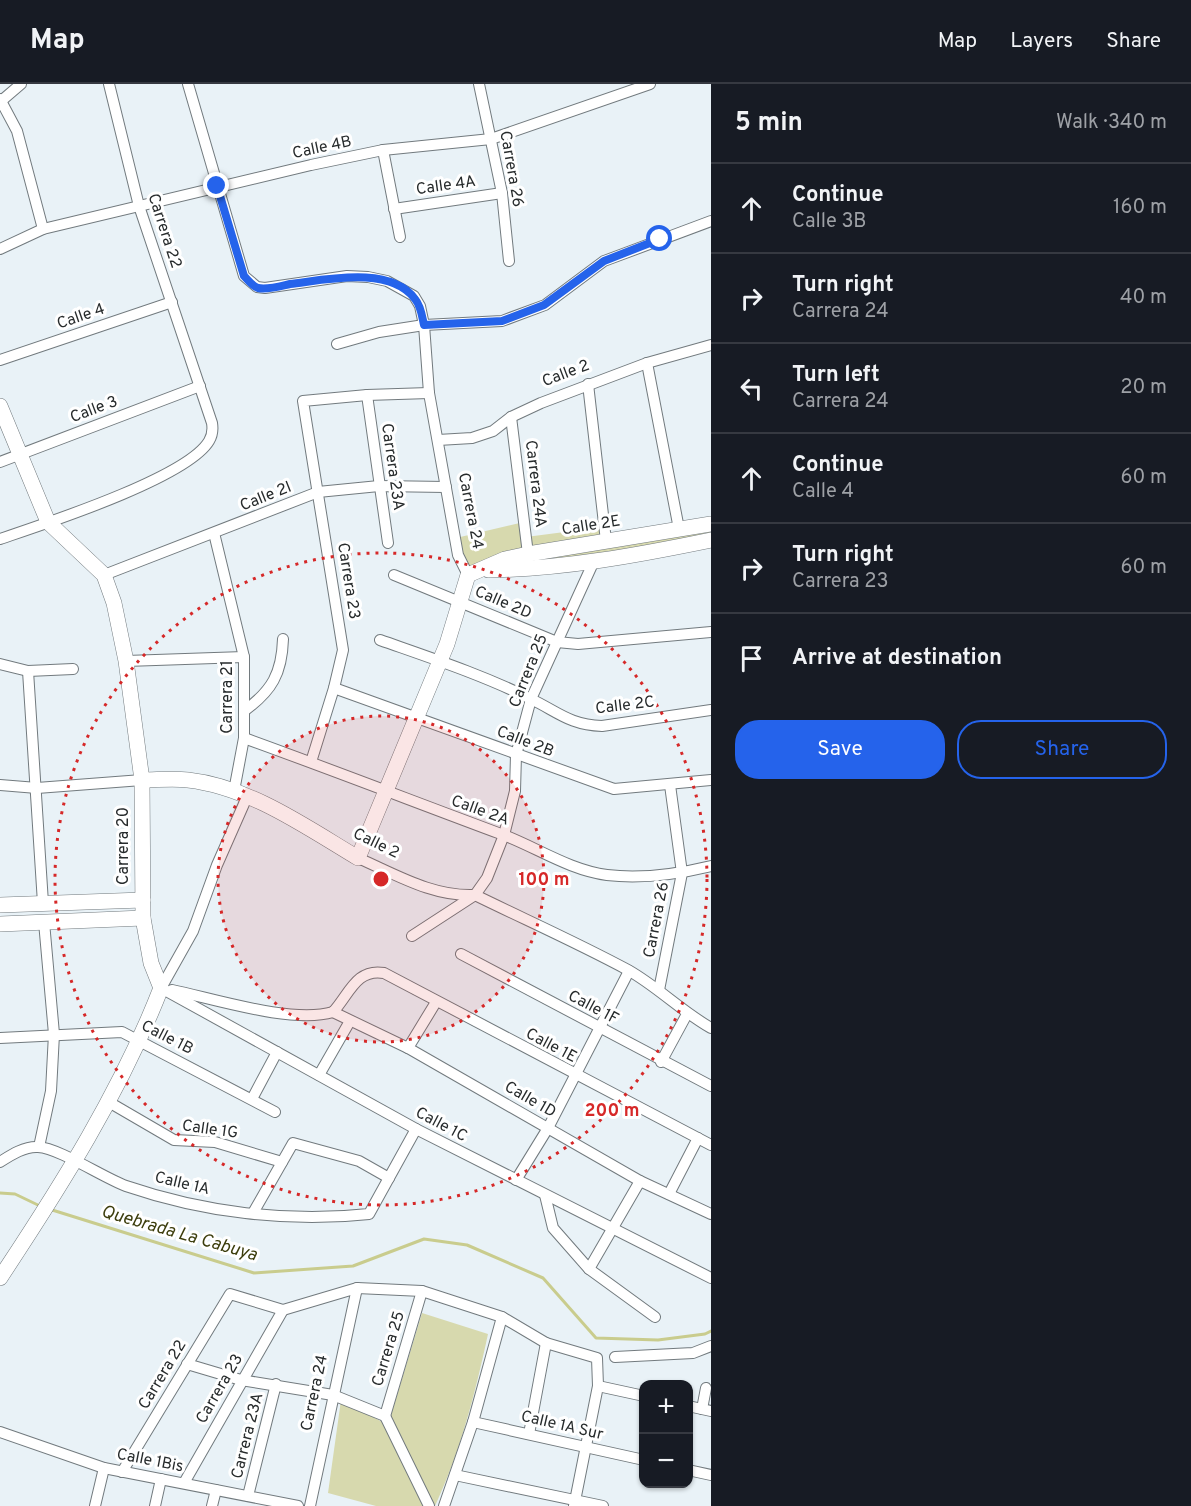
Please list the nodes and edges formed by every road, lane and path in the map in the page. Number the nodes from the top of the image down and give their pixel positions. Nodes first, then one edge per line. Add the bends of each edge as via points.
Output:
1 (21, 84) edge
2 (109, 84) edge
3 (188, 84) edge
4 (479, 84) edge
5 (650, 84) edge
6 (0, 101) edge
7 (491, 140) junction
8 (383, 150) junction
9 (217, 186) junction
10 (502, 193) junction
11 (139, 206) junction
12 (394, 209) junction
13 (711, 221) edge
14 (43, 229) junction
15 (400, 237) dead end
16 (0, 249) edge
17 (509, 261) dead end
18 (172, 302) junction
19 (424, 325) junction
20 (337, 344) dead end
21 (711, 345) edge
22 (0, 360) edge
23 (647, 363) junction
24 (588, 384) junction
25 (200, 386) junction
26 (429, 393) junction
27 (367, 395) junction
28 (0, 406) edge
29 (512, 417) junction
30 (438, 440) junction
31 (20, 455) junction
32 (0, 462) edge
33 (379, 486) junction
34 (446, 487) junction
35 (318, 492) junction
36 (48, 522) junction
37 (711, 524) edge
38 (679, 529) junction
39 (214, 533) junction
40 (0, 539) edge
41 (711, 540) edge
42 (606, 541) junction
43 (388, 543) dead end
44 (528, 554) junction
45 (594, 561) junction
46 (474, 573) junction
47 (394, 574) dead end
48 (104, 575) junction
49 (459, 601) junction
50 (711, 632) edge
51 (283, 639) dead end
52 (380, 640) dead end
53 (557, 642) junction
54 (244, 657) junction
55 (126, 661) junction
56 (440, 661) junction
57 (0, 664) edge
58 (73, 669) dead end
59 (28, 672) junction
60 (334, 688) junction
61 (531, 699) junction
62 (711, 710) edge
63 (244, 711) junction
64 (418, 717) junction
65 (244, 738) junction
66 (516, 755) junction
67 (311, 762) junction
68 (142, 780) junction
69 (711, 780) edge
70 (0, 784) edge
71 (670, 785) junction
72 (37, 788) junction
73 (387, 792) junction
74 (241, 794) junction
75 (504, 835) junction
76 (358, 858) junction
77 (711, 866) edge
78 (682, 873) junction
79 (475, 895) junction
80 (143, 900) junction
81 (43, 903) junction
82 (0, 905) edge
83 (143, 918) junction
84 (44, 922) junction
85 (0, 924) edge
86 (412, 936) dead end
87 (461, 954) dead end
88 (629, 971) junction
89 (161, 988) junction
90 (659, 990) junction
91 (436, 1002) junction
92 (333, 1012) junction
93 (687, 1014) junction
94 (350, 1021) junction
95 (711, 1028) edge
96 (599, 1029) junction
97 (54, 1034) junction
98 (0, 1038) edge
99 (141, 1041) junction
100 (408, 1048) junction
101 (277, 1052) junction
102 (661, 1062) junction
103 (320, 1075) junction
104 (576, 1076) junction
105 (711, 1086) edge
106 (252, 1099) junction
107 (107, 1101) junction
108 (274, 1112) dead end
109 (548, 1128) junction
110 (416, 1129) junction
111 (698, 1138) junction
112 (711, 1145) edge
113 (39, 1147) junction
114 (74, 1161) junction
115 (0, 1162) edge
116 (282, 1162) junction
117 (389, 1178) junction
118 (516, 1180) junction
119 (640, 1181) junction
120 (669, 1194) junction
121 (545, 1195) junction
122 (253, 1214) junction
123 (711, 1214) edge
124 (613, 1228) junction
125 (589, 1269) junction
126 (3, 1270) edge
127 (711, 1278) edge
128 (357, 1288) junction
129 (422, 1291) junction
130 (283, 1310) junction
131 (502, 1317) junction
132 (655, 1317) dead end
133 (546, 1343) junction
134 (711, 1346) edge
135 (615, 1358) dead end
136 (188, 1364) junction
137 (242, 1380) junction
138 (276, 1384) junction
139 (598, 1386) junction
140 (706, 1388) dead end
141 (333, 1395) junction
142 (639, 1395) edge
143 (706, 1410) edge
144 (385, 1416) junction
145 (473, 1422) junction
146 (0, 1432) edge
147 (529, 1434) junction
148 (586, 1447) junction
149 (639, 1459) edge
150 (104, 1468) junction
151 (693, 1471) edge
152 (122, 1472) junction
153 (455, 1475) junction
154 (711, 1475) edge
155 (161, 1479) junction
156 (184, 1483) junction
157 (216, 1490) junction
158 (248, 1496) junction
159 (574, 1503) edge
160 (95, 1506) edge
161 (156, 1506) edge
162 (212, 1506) edge
163 (298, 1506) edge
164 (310, 1506) edge
165 (429, 1506) edge
166 (444, 1506) edge
167 (603, 1506) edge

1 - 6 street
2 - 11 street, Carrera 22
3 - 9 street
4 - 7 street, Carrera 26
5 - 7 street, Calle 4B
6 - 14 street via 17,131
7 - 8 street, Calle 4B
7 - 10 street, Carrera 26
8 - 9 street, Calle 4B
8 - 12 street
9 - 11 street, Calle 4B
9 - 19 street, Carrera 24 via 244,276 257,288 347,276 387,281 406,291 420,306
10 - 12 street, Calle 4A
10 - 17 street, Carrera 26
11 - 14 street, Calle 4B
11 - 18 street, Carrera 22
12 - 15 street
13 - 19 street via 604,261 544,305 502,321
14 - 16 street, Calle 4B
18 - 22 street, Calle 4
18 - 25 street, Carrera 22
19 - 20 street
19 - 26 street, Carrera 24
21 - 23 street, Calle 2
23 - 24 street, Calle 2
23 - 38 street
24 - 29 street, Calle 2
24 - 42 street
25 - 31 street, Calle 3
25 - 36 street via 213,431 201,450 160,479
26 - 27 street
26 - 30 street, Carrera 24
27 - 33 street, Carrera 23A
27 - 35 street, Carrera 23 via 303,401
28 - 31 street, Carrera 20
29 - 30 street, Calle 2 via 493,431 472,438
29 - 44 street, Carrera 24A
30 - 34 street, Carrera 24
31 - 32 street, Calle 3
31 - 36 street, Carrera 20
33 - 34 street, Calle 2I
33 - 35 street, Calle 2I
33 - 43 street, Carrera 23A
34 - 46 street, Carrera 24 via 458,555
35 - 39 street, Calle 2I
35 - 60 street, Carrera 23 via 343,650
36 - 40 street
36 - 48 street, Carrera 20
37 - 38 street, Calle 2E
38 - 42 street, Calle 2E
39 - 48 street, Calle 2I
39 - 54 street, Carrera 21
41 - 45 street
42 - 44 street, Calle 2E
44 - 46 street, Calle 2E
45 - 46 street
45 - 53 street, Carrera 25
46 - 49 street, Carrera 24
47 - 49 street, Calle 2D
48 - 55 street, Carrera 20
49 - 53 street, Calle 2D
49 - 56 street, Carrera 24
50 - 53 street, Calle 2D via 578,644
51 - 63 street via 282,664 262,698
52 - 56 street, Calle 2C
53 - 61 street, Carrera 25
54 - 55 street
54 - 63 street, Carrera 21
55 - 68 street, Carrera 20
56 - 61 street, Calle 2C
56 - 64 street, Carrera 24
57 - 59 street
58 - 59 street
59 - 72 street
60 - 64 street, Calle 2B
60 - 67 street, Carrera 23
61 - 62 street, Calle 2C via 569,721 602,726
61 - 66 street, Carrera 25
63 - 65 street, Carrera 21
64 - 66 street, Calle 2B
64 - 73 street, Carrera 24
65 - 67 street, Calle 2A
65 - 74 street, Carrera 21
66 - 71 street, Calle 2B via 614,789
66 - 75 street, Carrera 25 via 514,791
67 - 73 street, Calle 2A
68 - 72 street, Calle 2
68 - 74 street, Calle 2 via 188,780
68 - 80 street, Carrera 20
69 - 71 street, Calle 2B
70 - 72 street, Calle 2
71 - 78 street, Carrera 26
72 - 81 street
73 - 75 street, Calle 2A
73 - 76 street, Carrera 24
74 - 76 street, Calle 2
74 - 89 street, Carrera 21 via 193,932
75 - 78 street, Calle 2A via 578,869 607,875
75 - 79 street, Carrera 25 via 487,878
76 - 79 street, Calle 2 via 436,892
77 - 78 street, Calle 2A
78 - 90 street, Carrera 26
79 - 86 street, Carrera 25
79 - 88 street, Calle 2
80 - 81 street
80 - 83 street, Carrera 20
81 - 82 street
83 - 84 street
83 - 89 street, Carrera 20 via 151,963
84 - 85 street
84 - 97 street
87 - 96 street, Calle 1F
88 - 90 street, Calle 2
88 - 96 street, Carrera 26
89 - 92 street via 294,1015
89 - 99 street
89 - 101 street, Calle 1C
90 - 93 street, Calle 2
91 - 92 street, Calle 1E via 378,972 352,983
91 - 100 street
91 - 104 street, Calle 1E
92 - 94 street, Calle 1D
93 - 95 street, Calle 2
93 - 102 street
94 - 100 street, Calle 1D
94 - 103 street
96 - 102 street, Calle 1F
96 - 104 street, Carrera 26
97 - 98 street, Calle 1B
97 - 99 street, Calle 1B via 122,1032
97 - 113 street via 51,1091
99 - 106 street, Calle 1B
99 - 107 street
100 - 109 street, Calle 1D
101 - 103 street, Calle 1C
101 - 106 street
102 - 105 street, Calle 1F
103 - 110 street, Calle 1C
104 - 109 street, Carrera 26
104 - 111 street, Calle 1E
106 - 108 street, Calle 1B
107 - 114 street
107 - 116 street, Calle 1G via 174,1140 215,1142
109 - 118 street, Carrera 26
109 - 119 street, Calle 1D
110 - 117 street
110 - 118 street, Calle 1C
111 - 112 street, Calle 1E
111 - 120 street
113 - 114 street, Calle 1A
113 - 115 street via 15,1153
114 - 122 street, Calle 1A via 124,1185 186,1203
114 - 126 street
116 - 117 street via 293,1143 359,1161
116 - 122 street
117 - 122 street, Calle 1A via 369,1214 303,1218
118 - 121 street, Calle 1C
119 - 120 street, Calle 1D
119 - 124 street
120 - 123 street, Calle 1D
121 - 124 street, Calle 1C
121 - 125 street via 553,1228
124 - 125 street
124 - 127 street, Calle 1C
125 - 132 street
128 - 129 street
128 - 130 street
128 - 141 street, Carrera 24
129 - 131 street
129 - 144 street, Carrera 25
130 - 136 street, Carrera 22 via 230,1294
130 - 137 street, Carrera 23
131 - 133 street
131 - 145 street
133 - 139 street via 597,1358
133 - 147 street
134 - 135 street via 693,1353
136 - 137 street
136 - 152 street, Carrera 22
137 - 138 street
137 - 156 street, Carrera 23
138 - 141 street
138 - 158 street, Carrera 23A
139 - 142 street
139 - 148 street
140 - 143 street
141 - 144 street
141 - 164 street, Carrera 24
144 - 165 street
145 - 147 street, Calle 1A Sur
145 - 153 street
146 - 150 street, Calle 1Bis
147 - 148 street, Calle 1A Sur
148 - 149 street, Calle 1A Sur
148 - 159 street
150 - 152 street, Calle 1Bis
150 - 160 street
151 - 154 street
152 - 155 street, Calle 1Bis
153 - 159 street
153 - 166 street
155 - 156 street, Calle 1Bis
155 - 161 street
156 - 157 street, Calle 1Bis
157 - 158 street, Calle 1Bis
157 - 162 street
158 - 163 street, Calle 1Bis
159 - 167 street

